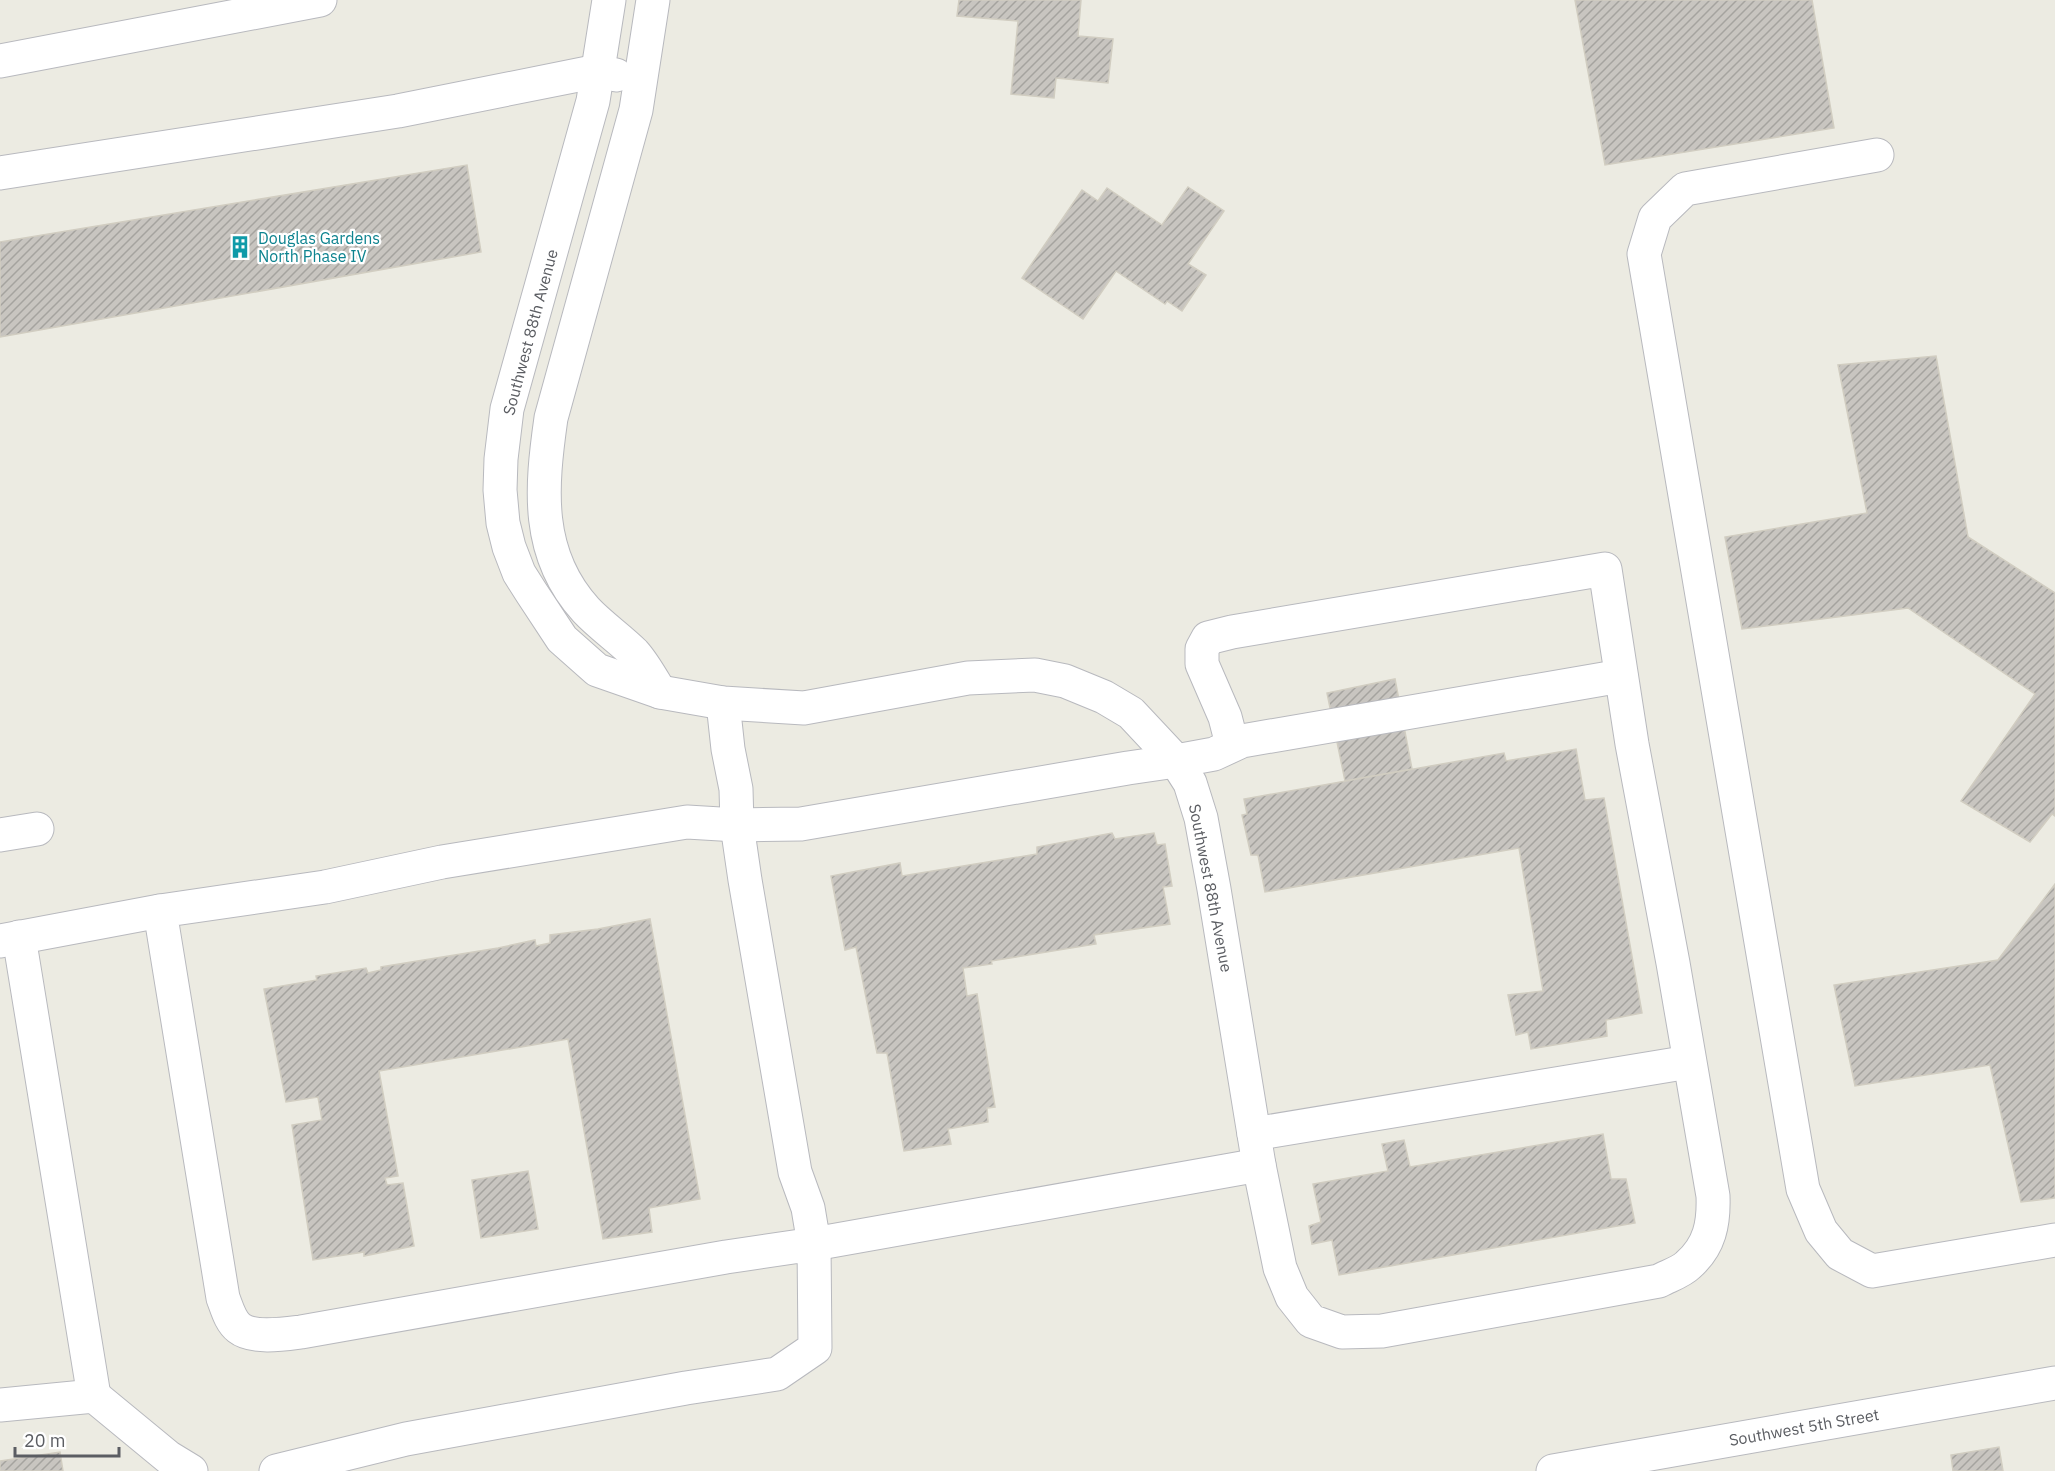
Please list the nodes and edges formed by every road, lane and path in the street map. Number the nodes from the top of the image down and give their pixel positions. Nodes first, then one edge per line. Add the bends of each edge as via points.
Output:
1 (320, 0) edge
2 (609, 0) edge
3 (653, 0) edge
4 (0, 61) edge
5 (598, 71) junction
6 (641, 82) junction
7 (1877, 155) dead end
8 (0, 173) edge
9 (560, 572) junction
10 (531, 592) junction
11 (1621, 676) junction
12 (660, 692) junction
13 (723, 703) junction
14 (1232, 744) junction
15 (1176, 761) junction
16 (737, 825) junction
17 (37, 829) dead end
18 (0, 835) edge
19 (160, 911) junction
20 (10, 939) edge
21 (1689, 1062) junction
22 (1256, 1149) junction
23 (2055, 1240) edge
24 (814, 1244) junction
25 (2055, 1383) edge
26 (94, 1396) junction
27 (0, 1405) edge
28 (1675, 1461) edge
29 (191, 1471) edge
30 (276, 1471) edge
31 (1553, 1471) edge

1 - 4 street
2 - 5 street, Southwest 88th Avenue
3 - 6 street
5 - 6 street
5 - 8 street via 398,111
5 - 10 street, Southwest 88th Avenue via 507,410 500,490 502,523 508,547
6 - 9 street via 551,418 544,514
7 - 23 street via 1685,189 1655,218 1644,254 1803,1189 1821,1231 1840,1254 1872,1271
9 - 10 street
9 - 12 street via 588,612 636,655
10 - 12 street, Southwest 88th Avenue via 562,639 597,670
11 - 14 street
11 - 14 street, Southwest 88th Avenue via 1605,569 1232,632 1208,638 1202,649 1202,664
11 - 21 street, Southwest 88th Avenue
12 - 13 street, Southwest 88th Avenue
13 - 15 street, Southwest 88th Avenue via 804,708 968,678 1035,675 1065,681 1131,713
13 - 16 street via 736,789
14 - 15 street via 1214,754
15 - 16 street via 801,824
15 - 22 street, Southwest 88th Avenue via 1190,783 1200,818
16 - 19 street via 687,822 442,862 325,888
16 - 24 street via 795,1172 808,1208
17 - 18 street
19 - 20 street
19 - 24 street via 224,1298 240,1329 267,1336 301,1332
20 - 26 street
21 - 22 street
21 - 22 street, Southwest 88th Avenue via 1714,1220 1707,1242 1688,1266 1659,1281 1382,1331 1342,1332 1311,1321 1292,1297 1280,1268
22 - 24 street
24 - 30 street via 814,1348 777,1374 406,1439
25 - 28 street, Southwest 5th Street
26 - 27 street
26 - 29 street
28 - 31 street, Southwest 5th Street

